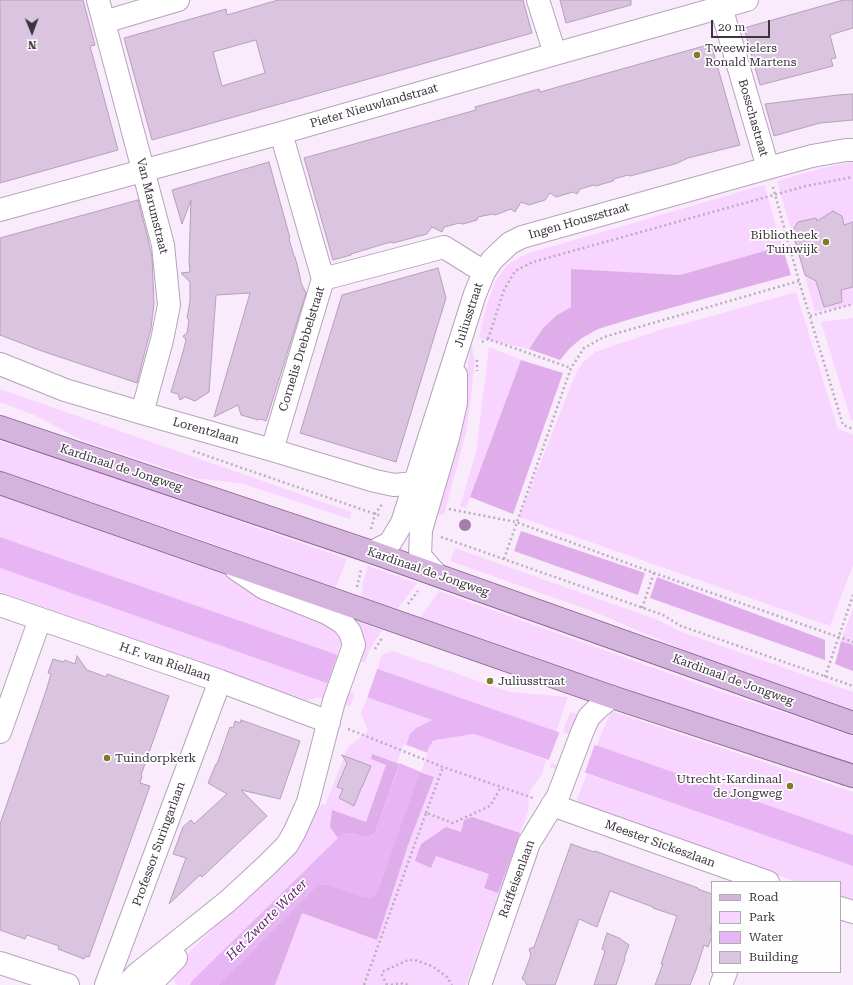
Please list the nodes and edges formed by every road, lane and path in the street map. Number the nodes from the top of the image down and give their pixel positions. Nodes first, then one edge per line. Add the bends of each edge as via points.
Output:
1 (98, 0) edge
2 (178, 0) edge
3 (538, 0) edge
4 (747, 0) edge
5 (720, 4) edge
6 (104, 22) junction
7 (555, 54) junction
8 (281, 133) junction
9 (853, 150) edge
10 (768, 168) junction
11 (144, 172) junction
12 (853, 177) edge
13 (775, 195) junction
14 (0, 210) edge
15 (484, 272) junction
16 (323, 279) junction
17 (799, 281) junction
18 (853, 304) edge
19 (810, 316) junction
20 (488, 340) junction
21 (476, 345) dead end
22 (455, 357) junction
23 (0, 364) edge
24 (571, 368) junction
25 (142, 413) junction
26 (0, 427) edge
27 (853, 429) edge
28 (188, 449) dead end
29 (272, 450) junction
30 (0, 483) edge
31 (415, 483) junction
32 (449, 509) dead end
33 (516, 522) junction
34 (411, 526) junction
35 (372, 552) junction
36 (504, 559) junction
37 (223, 561) junction
38 (654, 573) junction
39 (437, 575) junction
40 (853, 595) edge
41 (0, 605) edge
42 (642, 608) junction
43 (40, 619) junction
44 (838, 637) junction
45 (853, 642) edge
46 (826, 677) junction
47 (220, 681) junction
48 (853, 686) edge
49 (612, 697) junction
50 (853, 723) edge
51 (338, 725) junction
52 (0, 732) edge
53 (443, 767) junction
54 (853, 776) edge
55 (501, 787) junction
56 (552, 805) junction
57 (426, 813) junction
58 (762, 881) edge
59 (228, 901) junction
60 (841, 908) edge
61 (853, 912) edge
62 (0, 963) edge
63 (726, 973) edge
64 (68, 985) edge
65 (106, 985) edge
66 (126, 985) edge
67 (150, 985) edge
68 (364, 985) edge
69 (387, 985) edge
70 (391, 985) edge
71 (409, 985) edge
72 (452, 985) edge
73 (480, 985) edge
74 (721, 985) edge

1 - 6 street, Van Marumstraat
2 - 6 street
3 - 7 street
4 - 5 street, Pieter Nieuwlandstraat
5 - 7 street, Pieter Nieuwlandstraat
5 - 10 street, Bosschastraat
6 - 11 street, Van Marumstraat
7 - 8 street, Pieter Nieuwlandstraat
8 - 11 street, Pieter Nieuwlandstraat
8 - 16 street, Cornelis Drebbelstraat
9 - 10 street, Ingen Houszstraat via 812,156
10 - 13 path
10 - 15 street, Ingen Houszstraat via 522,237 502,250
11 - 14 street, Pieter Nieuwlandstraat
11 - 25 street, Van Marumstraat via 163,245 168,305 162,340
12 - 13 path
13 - 17 path
13 - 20 path via 533,262 515,271 504,290
15 - 16 street via 444,247
15 - 22 street, Juliusstraat
16 - 29 street, Cornelis Drebbelstraat
17 - 19 path
17 - 24 path via 604,337 584,348
18 - 19 path
19 - 27 path via 843,425
20 - 21 path
20 - 24 path
22 - 31 street, Juliusstraat
22 - 34 street, Juliusstraat via 456,403 448,438
23 - 25 street, Lorentzlaan via 65,390
24 - 33 path
25 - 29 street, Lorentzlaan
26 - 35 main road, Kardinaal de Jongweg
28 - 34 path
29 - 31 street, Lorentzlaan via 375,481 394,485
30 - 37 main road
31 - 34 street, Juliusstraat
32 - 33 path
33 - 36 path
33 - 38 path
34 - 35 street, Juliusstraat via 390,543
34 - 36 path
34 - 39 street, Juliusstraat via 420,556
35 - 39 main road, Kardinaal de Jongweg
36 - 42 path
37 - 49 main road
37 - 51 street via 264,588 327,613 343,623 350,632 354,645 334,701
38 - 42 path
38 - 44 path
39 - 50 main road, Kardinaal de Jongweg
40 - 44 path
41 - 43 street, H.F. van Riellaan
42 - 46 path via 663,615 681,626
43 - 47 street, H.F. van Riellaan
43 - 52 street
44 - 45 path
44 - 46 path
46 - 48 path
47 - 51 street, H.F. van Riellaan
47 - 65 street, Professor Suringarlaan
49 - 54 main road
49 - 56 street, Raiffeisenlaan via 589,717 558,796
51 - 53 path
51 - 59 street via 308,802 287,845
53 - 55 path
53 - 57 path
55 - 56 path
55 - 57 path via 490,806 453,823
56 - 58 street, Meester Sickeszlaan
56 - 73 street, Raiffeisenlaan via 529,843
57 - 68 path
59 - 66 street
59 - 67 street via 202,932
60 - 61 street
62 - 64 street
63 - 74 street
69 - 72 path via 382,972 408,960 415,960 432,966 448,977
70 - 71 path

